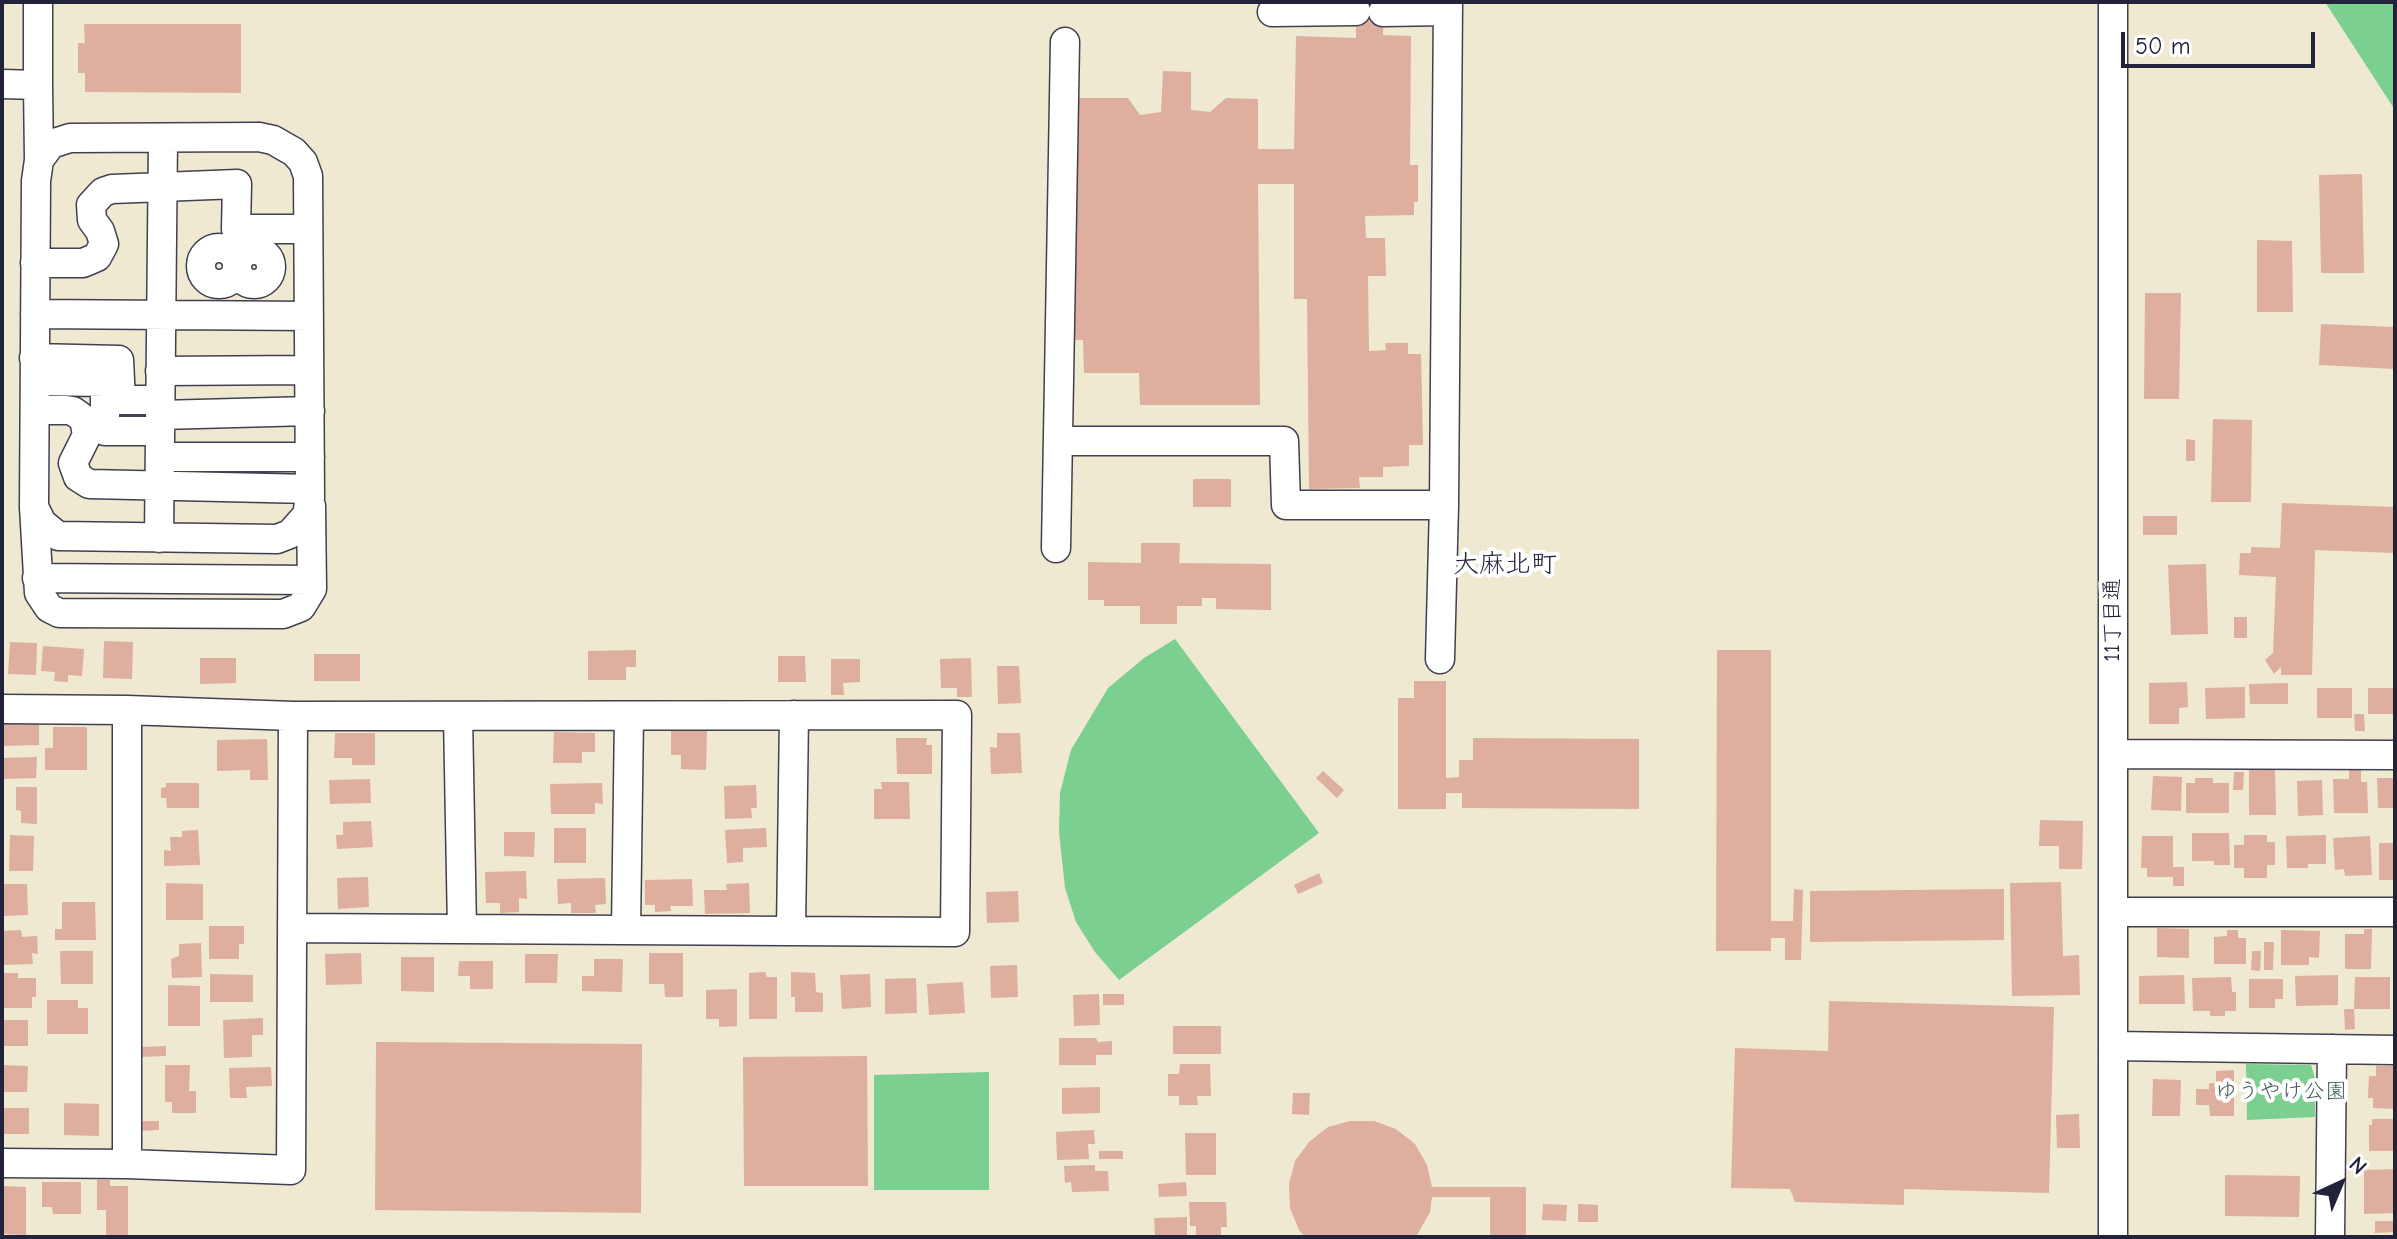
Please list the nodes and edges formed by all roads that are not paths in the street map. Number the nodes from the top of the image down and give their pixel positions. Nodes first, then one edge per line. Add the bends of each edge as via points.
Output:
1 (38, 2) edge
2 (2113, 2) edge
3 (1448, 6) edge
4 (1272, 12) dead end
5 (1065, 42) dead end
6 (2, 84) edge
7 (38, 85) junction
8 (163, 139) junction
9 (39, 160) junction
10 (163, 186) junction
11 (308, 229) junction
12 (35, 263) junction
13 (309, 269) junction
14 (35, 314) junction
15 (160, 315) junction
16 (219, 315) junction
17 (308, 316) junction
18 (35, 369) junction
19 (309, 370) junction
20 (160, 371) junction
21 (35, 410) junction
22 (310, 411) junction
23 (160, 426) junction
24 (1058, 441) junction
25 (310, 457) junction
26 (160, 487) junction
27 (310, 494) junction
28 (1444, 505) junction
29 (34, 507) junction
30 (159, 538) junction
31 (1056, 548) dead end
32 (1440, 659) dead end
33 (2, 709) edge
34 (127, 710) junction
35 (794, 715) junction
36 (293, 716) junction
37 (458, 716) junction
38 (629, 716) junction
39 (2113, 754) junction
40 (2395, 755) edge
41 (2113, 912) junction
42 (2395, 912) edge
43 (292, 928) junction
44 (462, 929) junction
45 (626, 930) junction
46 (791, 931) junction
47 (2113, 1046) junction
48 (2332, 1049) junction
49 (2395, 1050) edge
50 (2, 1163) edge
51 (127, 1164) junction
52 (2113, 1237) edge
53 (2330, 1237) edge

1 - 7 street
2 - 39 street, 11丁目通
3 - 4 street
3 - 28 street
5 - 24 street
6 - 7 street
7 - 9 street
8 - 9 street via 70,138 51,144
8 - 10 street
8 - 11 street via 259,137 284,144 303,162 308,176
9 - 12 street
10 - 11 street via 237,184 236,229
10 - 12 street via 112,189 95,198 90,212 104,244 92,261
10 - 15 street
11 - 13 street
12 - 14 street
13 - 16 street via 272,268 265,253 243,254 228,274
13 - 17 street
14 - 15 street
14 - 18 street
15 - 16 street
15 - 20 street
16 - 17 street
17 - 19 street
18 - 21 street
18 - 23 street via 105,382 105,431
19 - 20 street via 258,359 213,359
19 - 22 street
20 - 23 street
21 - 26 street via 73,411 84,419 87,435 73,463 83,482
21 - 29 street
22 - 23 street
22 - 25 street
23 - 25 street
23 - 26 street
24 - 28 street via 1284,441 1286,505
24 - 31 street
25 - 27 street
26 - 27 street via 235,500
26 - 30 street
27 - 29 street via 312,589 301,607 283,614 59,613 39,593
27 - 30 street via 307,515 297,529 277,539
28 - 32 street
29 - 30 street via 42,523 58,536
33 - 34 street
34 - 36 street
34 - 51 street
35 - 38 street
35 - 46 street
35 - 46 street via 957,715 955,932
36 - 37 street
36 - 43 street
37 - 38 street
37 - 44 street
38 - 45 street
39 - 40 street
39 - 41 street, 11丁目通
41 - 42 street
41 - 47 street, 11丁目通
43 - 44 street
43 - 51 street via 291,1170
44 - 45 street
45 - 46 street
47 - 48 street
47 - 52 street, 11丁目通
48 - 49 street
48 - 53 street
50 - 51 street

